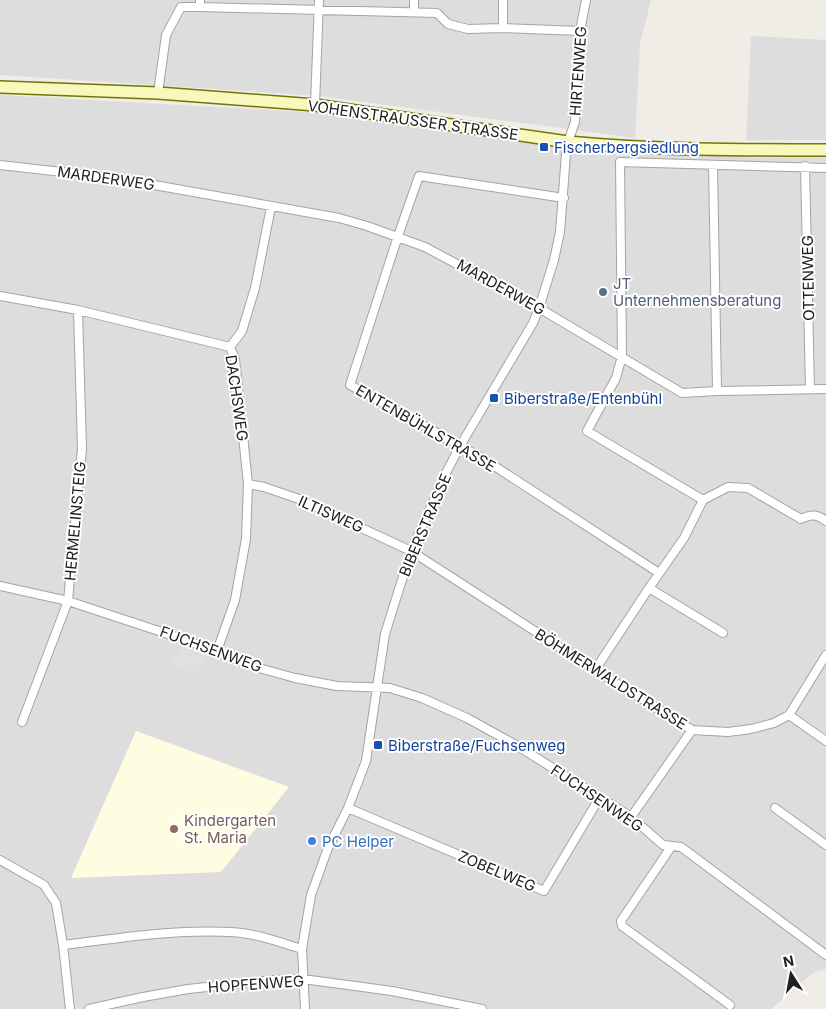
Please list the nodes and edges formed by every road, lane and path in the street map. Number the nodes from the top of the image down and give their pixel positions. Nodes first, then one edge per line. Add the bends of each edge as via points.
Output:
1 (320, 0) edge
2 (414, 0) edge
3 (503, 0) edge
4 (586, 0) edge
5 (200, 3) edge
6 (319, 10) junction
7 (414, 11) junction
8 (503, 28) junction
9 (580, 31) junction
10 (0, 87) edge
11 (158, 93) junction
12 (315, 105) junction
13 (568, 142) junction
14 (826, 150) edge
15 (0, 165) edge
16 (713, 166) junction
17 (805, 166) junction
18 (826, 168) edge
19 (564, 198) junction
20 (271, 207) junction
21 (398, 236) junction
22 (0, 296) edge
23 (539, 308) junction
24 (78, 310) junction
25 (230, 347) junction
26 (622, 356) junction
27 (810, 389) junction
28 (826, 389) edge
29 (717, 390) junction
30 (460, 446) junction
31 (248, 484) junction
32 (703, 500) junction
33 (826, 521) edge
34 (411, 551) junction
35 (659, 573) junction
36 (0, 586) edge
37 (649, 588) junction
38 (68, 601) junction
39 (723, 633) dead end
40 (217, 651) junction
41 (826, 655) edge
42 (596, 670) junction
43 (377, 688) junction
44 (789, 715) junction
45 (22, 722) dead end
46 (692, 730) junction
47 (826, 741) edge
48 (600, 797) junction
49 (348, 808) junction
50 (775, 808) dead end
51 (631, 817) junction
52 (826, 845) edge
53 (671, 847) junction
54 (0, 860) edge
55 (63, 945) junction
56 (302, 949) junction
57 (826, 955) edge
58 (303, 979) junction
59 (730, 1005) dead end
60 (70, 1009) edge
61 (89, 1009) edge
62 (306, 1009) edge
63 (482, 1009) edge

1 - 6 street
2 - 7 street
3 - 8 street
4 - 9 street, HIRTENWEG
5 - 6 street
5 - 11 street via 181,7 166,35
6 - 7 street
6 - 12 street
7 - 8 street via 437,13 448,24 468,29
8 - 9 street
9 - 13 street, HIRTENWEG via 575,122
10 - 11 main road, VOHENSTRAUSSER STRASSE
11 - 12 main road, VOHENSTRAUSSER STRASSE
12 - 13 main road, VOHENSTRAUSSER STRASSE
13 - 14 main road, VOHENSTRAUSSER STRASSE via 673,149
13 - 19 street, BIBERSTRASSE
15 - 20 street, MARDERWEG via 115,178
16 - 17 street
16 - 26 street via 620,162
16 - 29 street
17 - 18 street
17 - 27 street, OTTENWEG
19 - 21 street, ENTENBÜHLSTRASSE via 419,176
19 - 23 street, BIBERSTRASSE via 554,260
20 - 21 street, MARDERWEG via 339,218
20 - 25 street via 255,288 242,330
21 - 23 street, MARDERWEG
21 - 30 street, ENTENBÜHLSTRASSE via 350,385
22 - 24 street, DACHSWEG
23 - 26 street, MARDERWEG
23 - 30 street, BIBERSTRASSE
24 - 25 street, DACHSWEG
24 - 38 street, HERMELINSTEIG via 82,449
25 - 31 street, DACHSWEG via 235,359
26 - 29 street, MARDERWEG via 682,393
26 - 32 street via 616,378 587,431
27 - 28 street, MARDERWEG
27 - 29 street, MARDERWEG
30 - 34 street, BIBERSTRASSE
30 - 35 street, ENTENBÜHLSTRASSE
31 - 34 street, ILTISWEG via 299,499
31 - 40 street, DACHSWEG via 246,539 236,600
32 - 33 street via 728,488 748,488 801,519 810,514
32 - 35 street via 684,538
34 - 42 street, BÖHMERWALDSTRASSE
34 - 43 street, BIBERSTRASSE via 385,634
35 - 37 street
36 - 38 street, FUCHSENWEG
37 - 39 street
37 - 42 street
38 - 40 street, FUCHSENWEG
38 - 45 street, HERMELINSTEIG
40 - 43 street, FUCHSENWEG via 295,678 337,686
41 - 44 street
42 - 46 street, BÖHMERWALDSTRASSE
43 - 48 street, FUCHSENWEG via 404,692 467,718 516,744
43 - 49 street, BIBERSTRASSE via 366,761
44 - 46 street, BÖHMERWALDSTRASSE via 751,729 728,732
44 - 47 street
46 - 51 street
48 - 49 street, ZOBELWEG via 544,891
48 - 51 street, FUCHSENWEG
49 - 56 street, BIBERSTRASSE via 328,848 311,895
50 - 52 street
51 - 53 street, FUCHSENWEG via 662,845
53 - 57 street, FUCHSENWEG via 681,847
53 - 59 street via 621,922 622,926
54 - 55 street via 44,886 56,903
55 - 56 street via 157,933 233,932
55 - 60 street
56 - 58 street, BIBERSTRASSE
58 - 61 street, HOPFENWEG via 188,989
58 - 62 street, BIBERSTRASSE
58 - 63 street, HOPFENWEG via 392,991

